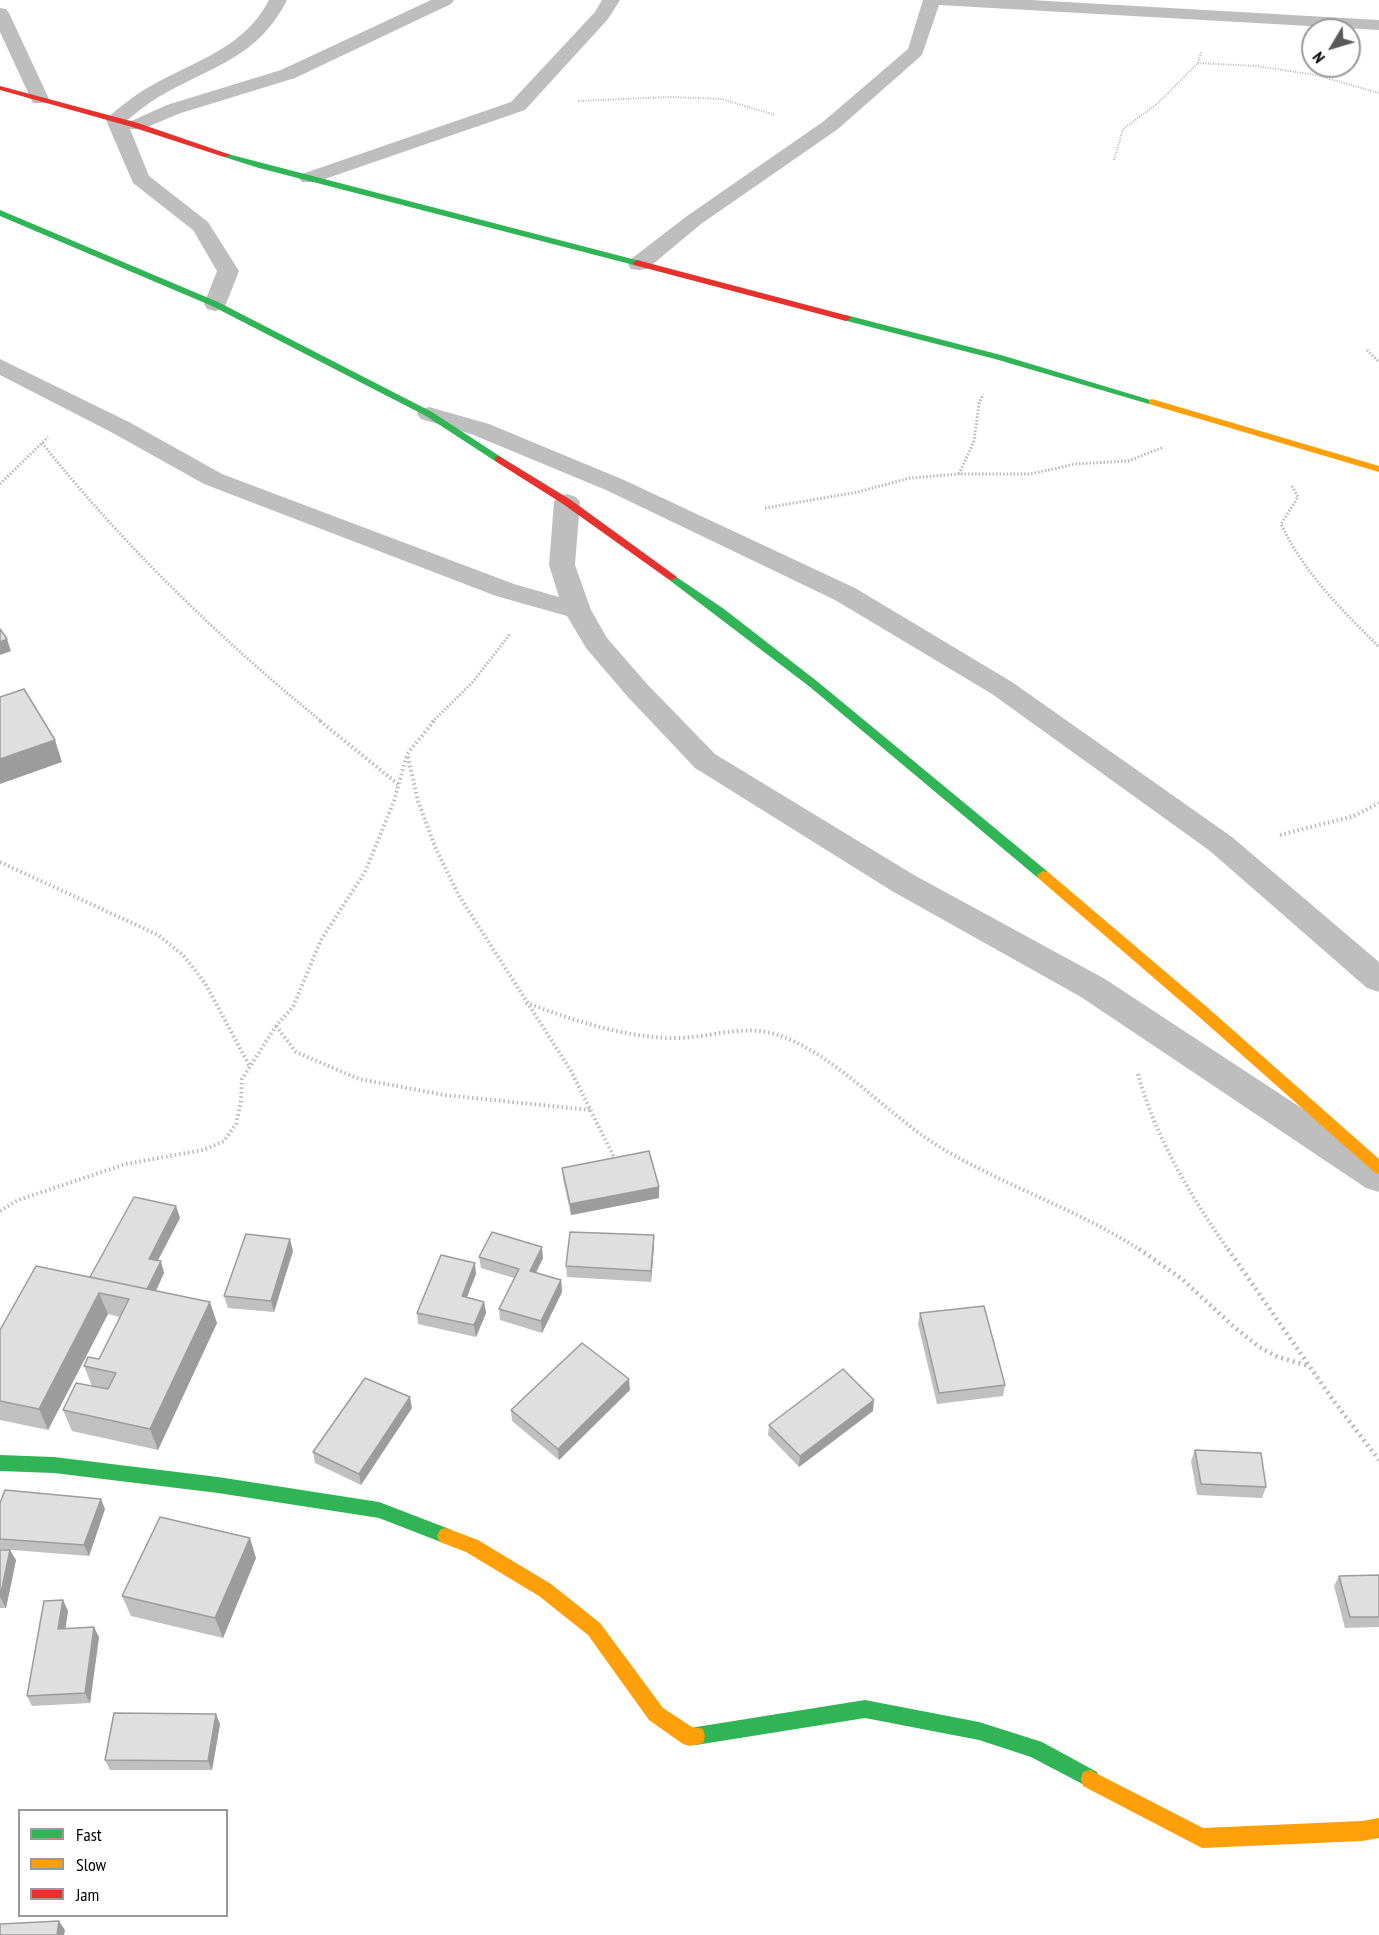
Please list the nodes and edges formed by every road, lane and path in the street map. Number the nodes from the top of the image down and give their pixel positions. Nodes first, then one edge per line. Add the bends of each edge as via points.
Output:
1 (278, 0) edge
2 (444, 0) edge
3 (611, 0) edge
4 (932, 0) edge
5 (940, 0) edge
6 (0, 13) edge
7 (1206, 16) junction
8 (1379, 25) edge
9 (1198, 63) junction
10 (0, 88) edge
11 (1379, 93) edge
12 (40, 99) junction
13 (518, 106) junction
14 (126, 123) junction
15 (831, 125) junction
16 (1114, 160) dead end
17 (309, 178) junction
18 (0, 213) edge
19 (639, 264) junction
20 (215, 303) junction
21 (1367, 350) dead end
22 (998, 357) junction
23 (1379, 362) edge
24 (0, 366) edge
25 (84, 409) junction
26 (429, 414) junction
27 (42, 443) junction
28 (1165, 447) dead end
29 (1379, 469) edge
30 (959, 474) junction
31 (1288, 477) dead end
32 (0, 484) edge
33 (567, 502) junction
34 (762, 509) dead end
35 (540, 599) junction
36 (578, 609) junction
37 (1379, 647) edge
38 (407, 754) junction
39 (399, 785) junction
40 (1379, 803) edge
41 (1221, 844) junction
42 (0, 862) edge
43 (1379, 980) edge
44 (526, 1003) junction
45 (1139, 1017) junction
46 (276, 1026) junction
47 (250, 1067) junction
48 (590, 1110) junction
49 (614, 1157) edge
50 (1379, 1168) edge
51 (1379, 1178) edge
52 (0, 1211) edge
53 (1309, 1366) junction
54 (1379, 1460) edge
55 (0, 1463) edge
56 (1379, 1828) edge

1 - 14 street via 273,15 243,45 156,90
2 - 14 street via 288,74
3 - 13 street via 602,15
4 - 15 street via 916,51
5 - 7 street
6 - 12 street
7 - 8 street
7 - 9 path
9 - 11 path via 1316,75
9 - 16 path via 1157,104 1124,129
10 - 12 main road
12 - 14 main road
13 - 15 path via 670,97 722,99 789,120
13 - 17 street
14 - 17 main road
14 - 20 street via 140,180 201,226 228,271
15 - 19 street via 694,220
17 - 19 main road
18 - 20 main road
19 - 22 main road
20 - 26 main road
21 - 23 path
22 - 29 main road
22 - 30 path via 979,404 974,441
24 - 25 street
25 - 27 path
25 - 35 street via 213,479 505,590
26 - 33 main road
26 - 41 street via 480,429 615,485 845,594 1002,688
27 - 32 path
27 - 39 path via 84,497 165,583 278,685
28 - 30 path via 1128,461 1075,464 1030,474
30 - 34 path via 910,478 858,492
31 - 37 path via 1298,497 1281,524 1289,544 1316,582
33 - 36 street via 562,565
33 - 50 main road via 724,614 958,803
35 - 36 street
35 - 38 path via 472,683
36 - 45 street via 596,642 705,761 903,883
38 - 39 path
38 - 44 path via 418,801 436,849 458,894
39 - 46 path via 365,872 321,940 293,1007
40 - 41 path via 1354,816 1276,836
41 - 43 street
42 - 47 path via 158,935 183,955 205,983
44 - 48 path via 571,1071
44 - 53 path via 584,1023 646,1035 676,1038 760,1029 787,1039 815,1053 930,1142 1111,1231 1171,1270 1235,1328 1274,1354
45 - 51 street
45 - 53 path via 1135,1057 1138,1077 1161,1140 1207,1218
46 - 47 path
46 - 48 path via 296,1052 359,1079 445,1095
47 - 52 path via 242,1079 236,1124 224,1141 203,1150 126,1164 18,1200
48 - 49 path
53 - 54 path
55 - 56 main road via 54,1465 218,1485 380,1510 472,1546 545,1590 594,1629 656,1714 690,1737 865,1709 979,1731 1035,1749 1202,1838

